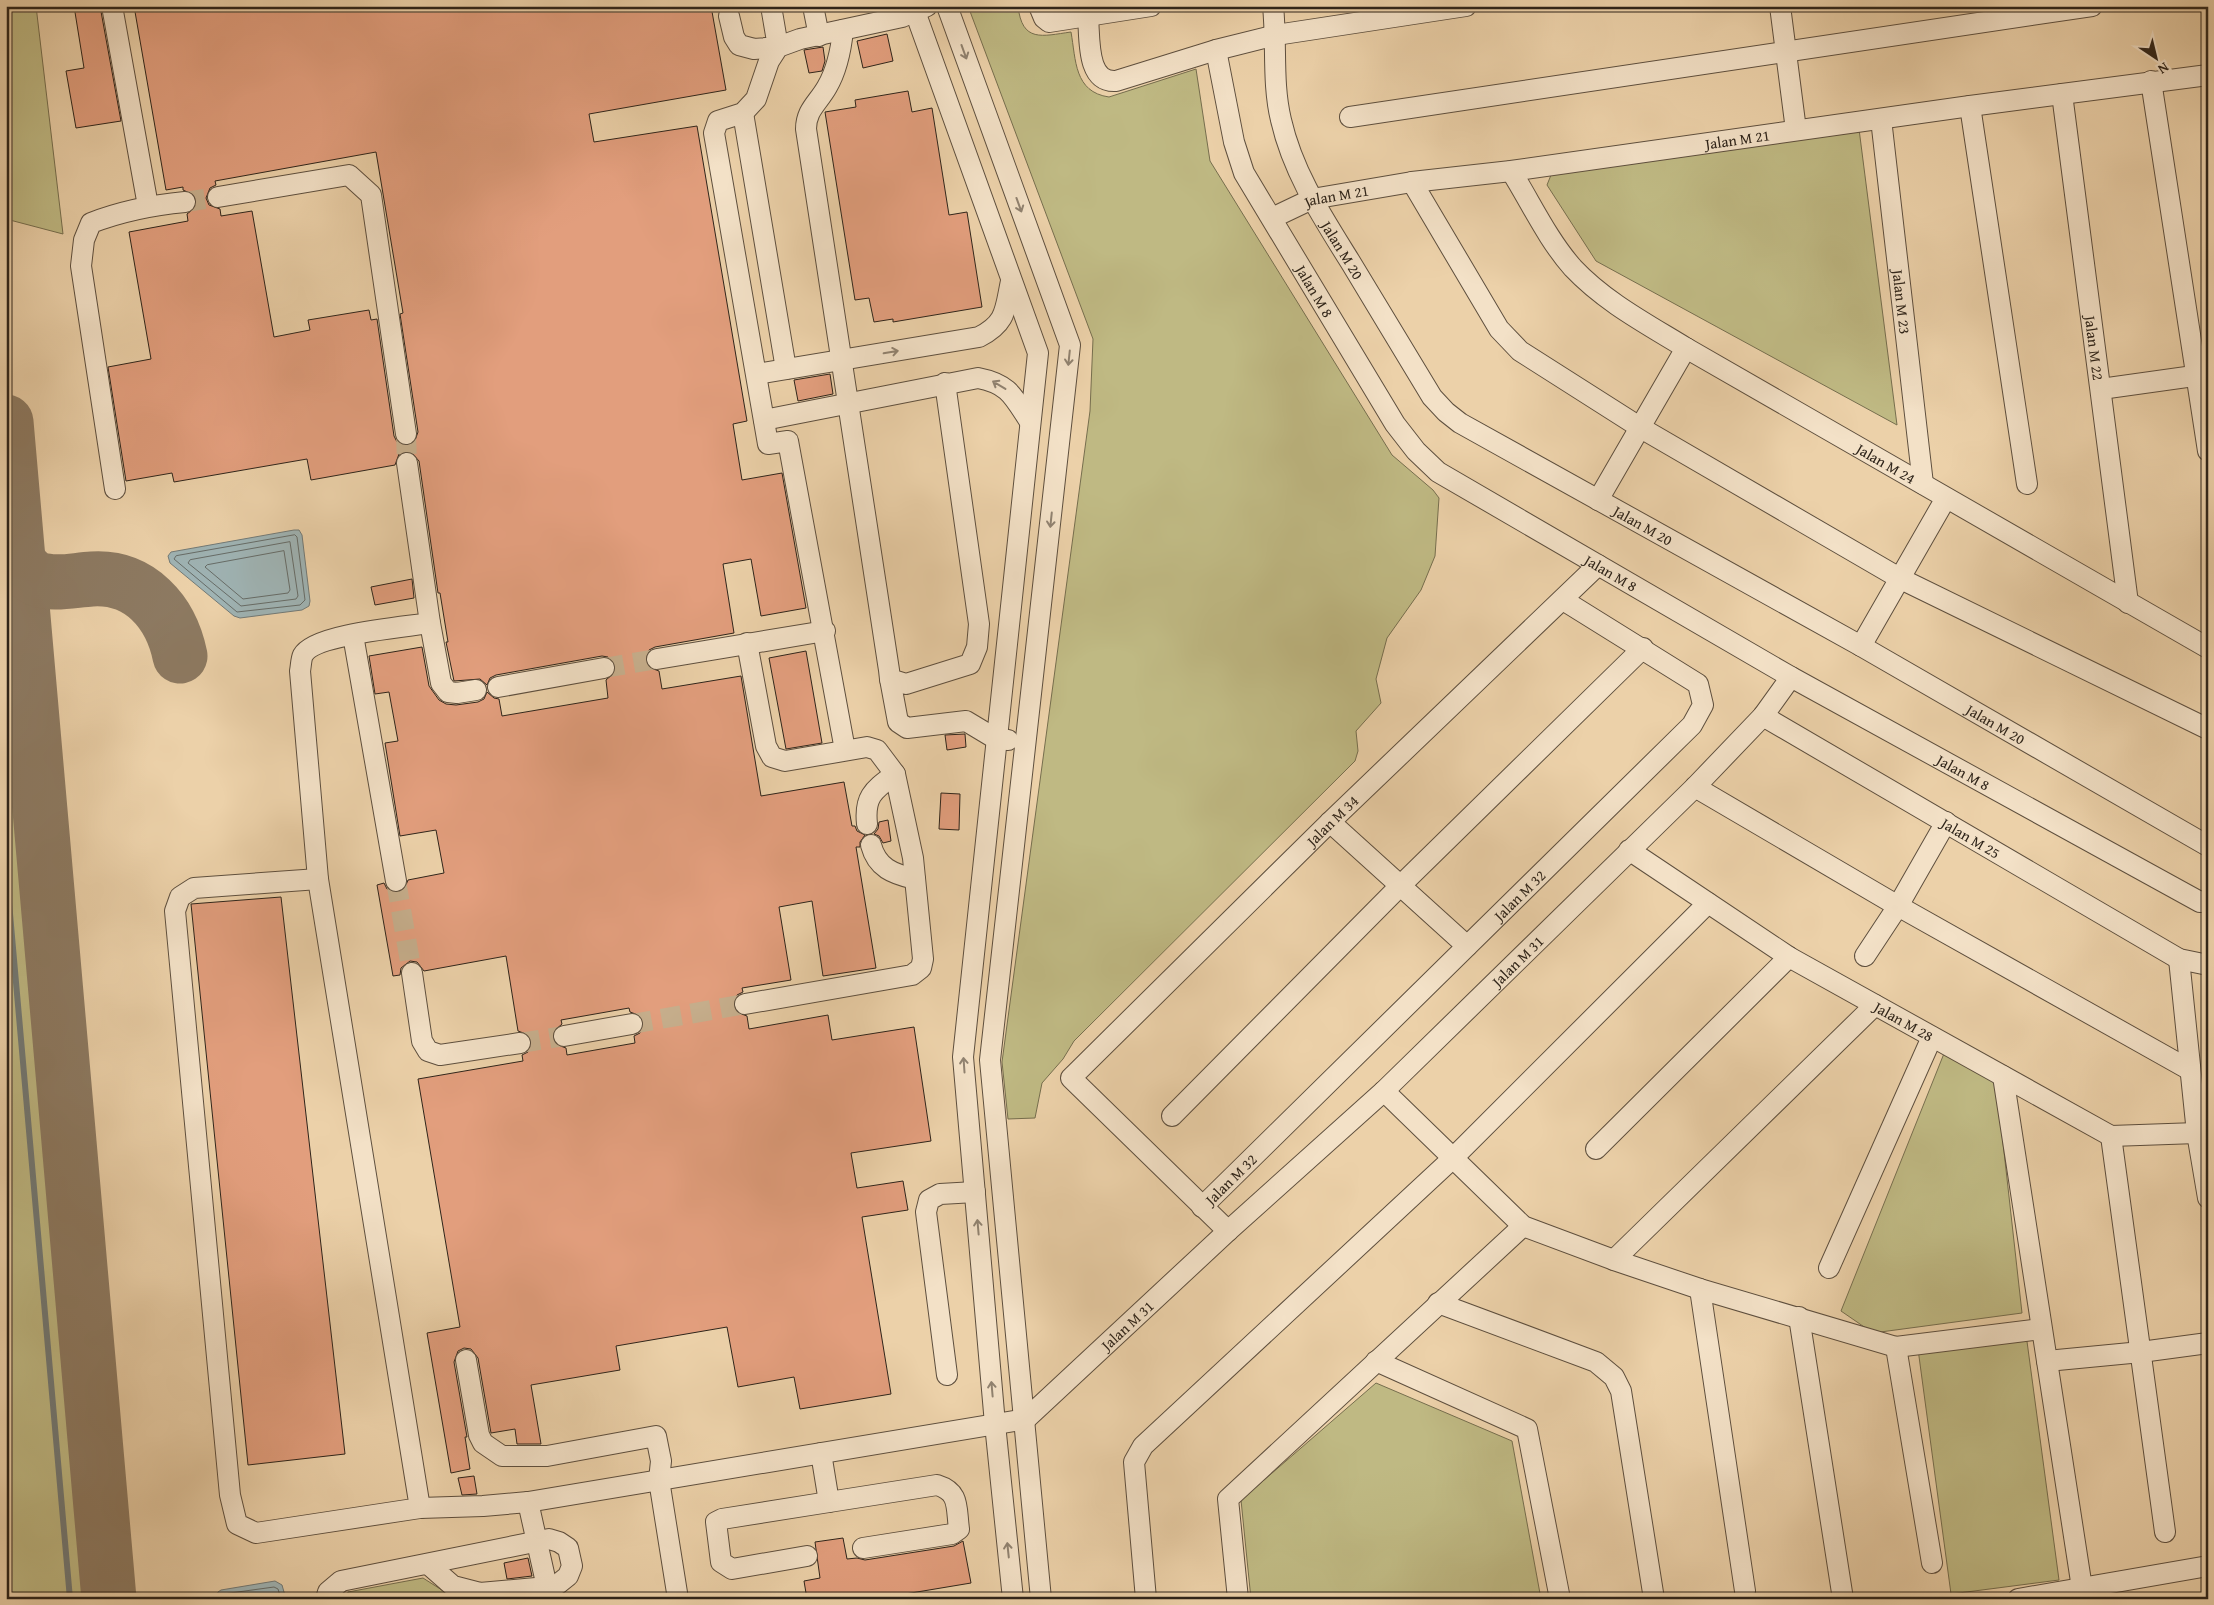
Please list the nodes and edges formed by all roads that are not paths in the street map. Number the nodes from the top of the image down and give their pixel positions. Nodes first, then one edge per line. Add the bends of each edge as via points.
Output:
1 (112, 6) edge
2 (771, 6) edge
3 (813, 6) edge
4 (947, 6) edge
5 (1039, 6) edge
6 (1151, 6) edge
7 (1273, 6) edge
8 (1466, 6) edge
9 (1780, 6) edge
10 (2092, 6) edge
11 (918, 7) edge
12 (1438, 8) edge
13 (729, 16) dead end
14 (1088, 17) junction
15 (843, 30) junction
16 (1276, 35) junction
17 (819, 36) junction
18 (778, 47) junction
19 (1216, 50) junction
20 (1786, 51) junction
21 (2208, 75) edge
22 (2152, 81) junction
23 (2062, 94) junction
24 (1970, 106) junction
25 (743, 113) junction
26 (1350, 117) dead end
27 (1881, 120) junction
28 (1796, 130) junction
29 (1512, 171) junction
30 (1412, 182) junction
31 (218, 197) tunnel mouth
32 (1312, 199) junction
33 (185, 202) tunnel mouth
34 (148, 206) junction
35 (1272, 218) junction
36 (1012, 281) junction
37 (1686, 348) junction
38 (843, 361) junction
39 (786, 369) junction
40 (757, 374) junction
41 (2202, 375) edge
42 (944, 384) junction
43 (2101, 389) junction
44 (849, 402) junction
45 (764, 420) junction
46 (1030, 422) junction
47 (1641, 428) junction
48 (406, 434) tunnel mouth
49 (2208, 451) edge
50 (407, 463) tunnel mouth
51 (1923, 484) junction
52 (2027, 484) dead end
53 (115, 489) dead end
54 (1946, 498) junction
55 (1598, 500) junction
56 (1598, 565) junction
57 (1901, 579) junction
58 (1563, 600) junction
59 (2128, 603) junction
60 (430, 623) junction
61 (825, 632) junction
62 (353, 635) junction
63 (747, 643) junction
64 (1861, 646) junction
65 (1644, 648) junction
66 (2208, 648) edge
67 (657, 659) tunnel mouth
68 (604, 668) tunnel mouth
69 (1791, 677) junction
70 (890, 680) junction
71 (498, 686) dead end
72 (476, 690) dead end
73 (1762, 716) junction
74 (2208, 729) edge
75 (996, 739) junction
76 (1026, 742) junction
77 (845, 750) junction
78 (895, 774) junction
79 (1694, 787) junction
80 (1330, 822) junction
81 (1946, 822) junction
82 (867, 824) dead end
83 (871, 845) dead end
84 (2208, 846) edge
85 (1629, 850) junction
86 (318, 879) junction
87 (915, 879) junction
88 (396, 881) tunnel mouth
89 (1401, 885) junction
90 (2208, 901) edge
91 (1708, 903) junction
92 (1898, 906) junction
93 (1467, 946) junction
94 (1865, 956) dead end
95 (1789, 957) junction
96 (2180, 958) junction
97 (2208, 965) edge
98 (412, 973) tunnel mouth
99 (745, 1004) tunnel mouth
100 (1875, 1005) junction
101 (632, 1024) tunnel mouth
102 (564, 1036) tunnel mouth
103 (1932, 1037) junction
104 (520, 1043) tunnel mouth
105 (2190, 1070) junction
106 (2003, 1076) junction
107 (1384, 1091) junction
108 (1172, 1116) dead end
109 (2197, 1133) junction
110 (2111, 1136) junction
111 (1596, 1149) dead end
112 (1452, 1159) junction
113 (975, 1192) junction
114 (2208, 1198) edge
115 (1202, 1207) junction
116 (1523, 1226) junction
117 (1228, 1231) junction
118 (1614, 1260) junction
119 (1829, 1268) dead end
120 (1700, 1290) junction
121 (1438, 1303) junction
122 (1799, 1317) junction
123 (2041, 1329) junction
124 (2208, 1343) edge
125 (1896, 1347) junction
126 (2141, 1352) junction
127 (466, 1360) dead end
128 (1376, 1361) junction
129 (2047, 1361) junction
130 (947, 1375) dead end
131 (1026, 1419) junction
132 (995, 1424) junction
133 (821, 1453) junction
134 (660, 1480) junction
135 (528, 1502) junction
136 (829, 1502) junction
137 (420, 1508) junction
138 (2165, 1532) dead end
139 (536, 1542) junction
140 (863, 1548) dead end
141 (807, 1556) dead end
142 (1932, 1563) dead end
143 (428, 1564) junction
144 (2208, 1566) edge
145 (2082, 1588) junction
146 (557, 1590) edge
147 (1745, 1591) dead end
148 (326, 1599) edge
149 (678, 1599) edge
150 (1013, 1599) edge
151 (1041, 1599) edge
152 (1146, 1599) edge
153 (1238, 1599) edge
154 (1560, 1599) edge
155 (1654, 1599) edge
156 (1843, 1599) edge
157 (2018, 1599) edge

1 - 34 street
2 - 18 street
3 - 17 street
4 -> 76 street via 1070,346
5 - 14 street via 1049,22
6 - 14 street
7 - 16 street, Jalan M 20
8 - 12 street
9 - 20 street
10 - 20 street
11 - 15 street via 902,16
11 - 36 street
12 - 16 street
13 - 18 street via 739,45 754,49
14 - 19 street via 1095,69 1107,82
15 - 17 street
15 - 38 street via 834,72 806,118 806,129
16 - 19 street
16 - 32 street, Jalan M 20 via 1280,118 1289,150
17 - 18 street
18 - 25 street via 769,61 756,99
19 - 35 street, Jalan M 8 via 1234,142 1244,173
20 - 26 street
20 - 28 street
21 - 22 street, Jalan M 21
22 - 23 street, Jalan M 21
22 - 41 street
23 - 24 street, Jalan M 21
23 - 43 street, Jalan M 22
24 - 27 street, Jalan M 21
24 - 52 street
25 - 39 street
25 - 40 street via 718,121 714,133
27 - 28 street, Jalan M 21
27 - 51 street, Jalan M 23
28 - 29 street, Jalan M 21
29 - 30 street, Jalan M 21
29 - 37 street, Jalan M 24 via 1572,267 1605,298
30 - 32 street, Jalan M 21
30 - 47 street via 1509,342
31 - 48 street via 349,175 371,195
32 - 35 street, Jalan M 21
32 - 55 street, Jalan M 20 via 1432,396 1446,412 1460,423
33 - 34 street
34 - 53 street via 91,223 84,240 81,266
35 - 56 street, Jalan M 8 via 1395,424 1416,451 1438,472
38 -> 36 street via 980,337 994,330 1003,317
36 - 46 street via 1038,353
37 - 47 street
37 - 51 street, Jalan M 24
38 - 39 street
38 - 44 street
39 - 40 street
40 - 45 street
41 - 43 street
41 - 49 street
42 - 44 street
46 -> 42 street via 1012,394 997,382 978,378
42 - 70 street via 978,624 978,647 970,664 906,684
43 - 59 street, Jalan M 22
44 - 45 street
44 - 70 street
45 - 61 street via 768,444 788,441
46 - 75 street
47 - 55 street
47 - 57 street
50 - 60 street
51 - 54 street, Jalan M 24
54 - 57 street
54 - 59 street, Jalan M 24
55 - 64 street, Jalan M 20
56 - 58 street, Jalan M 34
56 - 69 street, Jalan M 8
57 - 64 street
57 - 74 street
58 - 65 street, Jalan M 32
58 - 80 street, Jalan M 34
59 - 66 street, Jalan M 24
60 - 62 street
60 - 72 street via 441,683 448,692
61 - 63 street
61 - 77 street
62 - 86 street via 315,644 303,655 300,670
62 - 88 street
63 - 67 street
63 - 77 street via 766,746 772,757 784,761
64 - 84 street, Jalan M 20
65 - 89 street
65 - 93 street, Jalan M 32 via 1698,684 1703,705 1692,725
68 - 71 street
69 - 73 street, Jalan M 31
69 - 90 street, Jalan M 8 via 2200,902
70 - 75 street via 898,722 907,728 966,721
73 - 79 street, Jalan M 31
73 - 81 street, Jalan M 25
75 - 76 street
113 -> 75 street via 963,1057
76 - 131 street via 990,1060
77 - 78 street via 867,747 877,750
78 - 82 street via 873,792 866,808
78 - 87 street
79 - 85 street, Jalan M 31
79 - 92 street
80 - 89 street
80 - 115 street, Jalan M 34 via 1071,1078
81 - 92 street
81 - 96 street, Jalan M 25
83 - 87 street via 879,865 896,875
85 - 91 street, Jalan M 28
85 - 107 street, Jalan M 31
86 - 137 street
86 - 137 street via 194,888 180,897 175,911 230,1495 237,1524 256,1533
87 - 99 street via 923,958 921,968 912,975
89 - 93 street
89 - 108 street
91 - 95 street, Jalan M 28
91 - 112 street
92 - 94 street
92 - 105 street
93 - 115 street, Jalan M 32
95 - 100 street, Jalan M 28
95 - 111 street
96 - 97 street, Jalan M 25
96 - 105 street
98 - 104 street via 422,1041 428,1051 440,1055
100 - 103 street, Jalan M 28
100 - 118 street
101 - 102 street
103 - 106 street, Jalan M 28
103 - 119 street
105 - 109 street
106 - 110 street, Jalan M 28
106 - 123 street
107 - 112 street
107 - 117 street, Jalan M 31
109 - 110 street
109 - 114 street
110 - 126 street
112 - 116 street
112 - 152 street via 1137,1454 1134,1472
113 - 130 street via 940,1194 930,1200 926,1212
132 -> 113 street
115 - 117 street
116 - 118 street
116 - 121 street
117 - 131 street, Jalan M 31
118 - 120 street
120 - 122 street
120 - 147 street
121 - 128 street
121 - 155 street via 1596,1362 1614,1378 1620,1391
122 - 125 street
122 - 156 street
123 - 125 street
123 - 129 street
124 - 126 street
125 - 142 street
126 - 129 street
126 - 138 street
127 - 134 street via 479,1435 483,1443 502,1456 547,1456 656,1436 661,1461
128 - 153 street via 1228,1499
128 - 154 street via 1527,1429
129 - 145 street
131 - 132 street
131 - 151 street
132 - 133 street
150 -> 132 street
133 - 134 street
133 - 136 street
134 - 135 street
134 - 149 street
135 - 137 street
135 - 139 street
136 - 140 street via 937,1485 948,1488 956,1499 959,1528 952,1534
136 - 141 street via 716,1522 721,1562 727,1568
139 - 143 street
139 - 146 street
139 - 146 street via 549,1539 568,1548 572,1566
143 - 146 street via 453,1586 480,1593
143 - 148 street via 341,1581 328,1592
144 - 145 street
145 - 157 street

